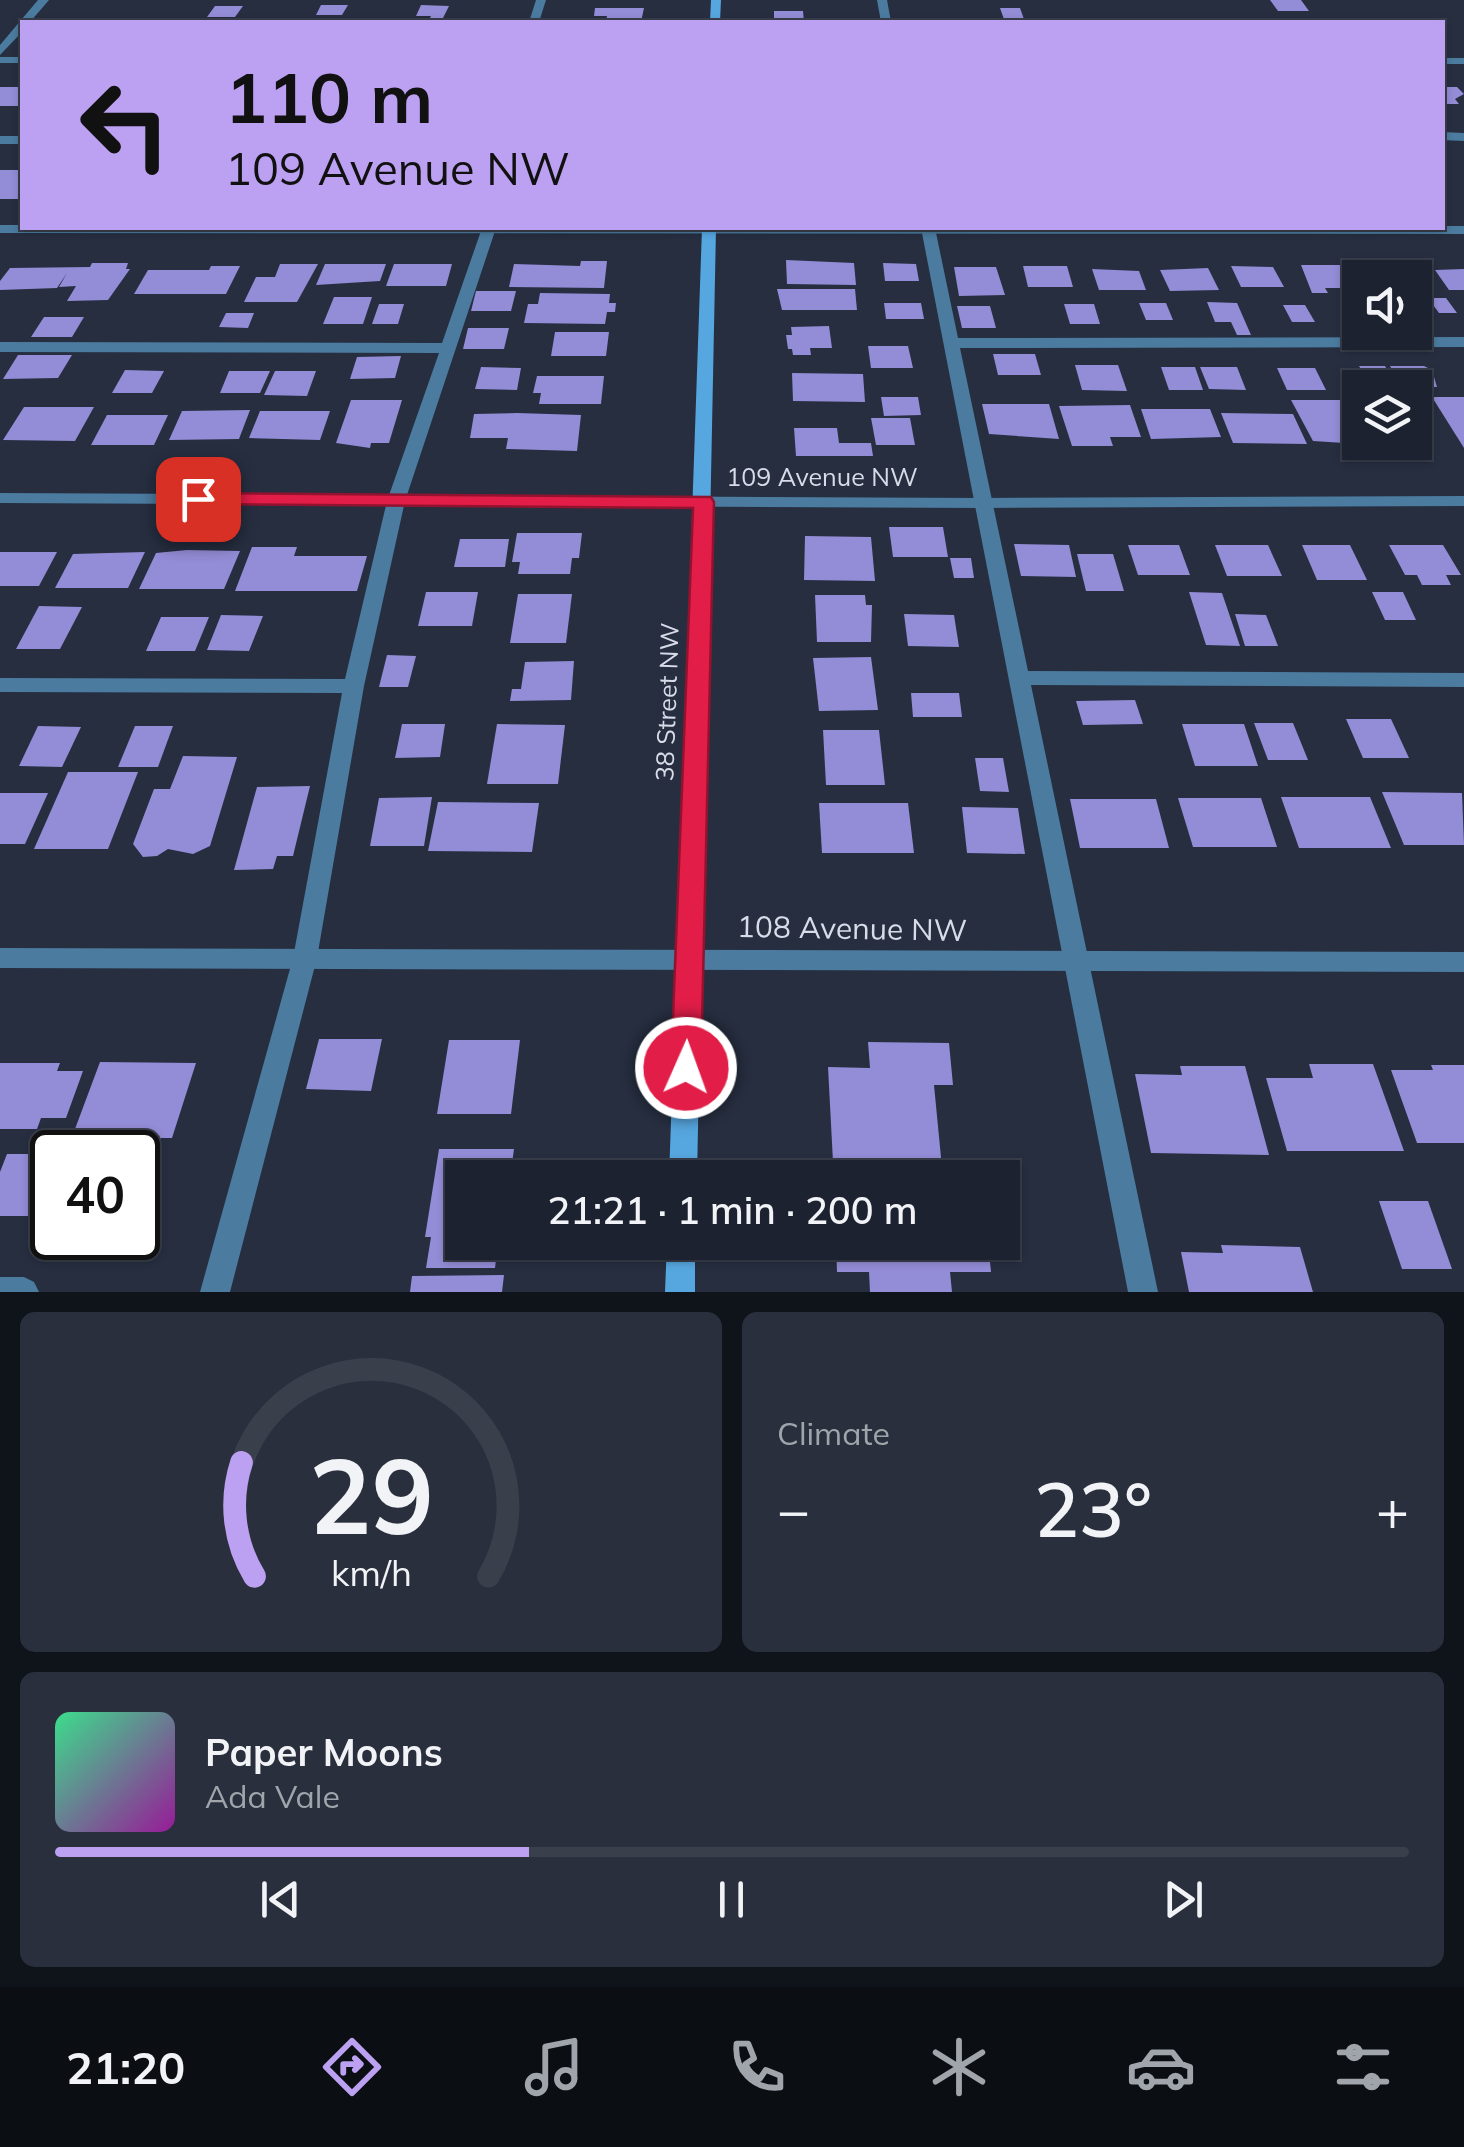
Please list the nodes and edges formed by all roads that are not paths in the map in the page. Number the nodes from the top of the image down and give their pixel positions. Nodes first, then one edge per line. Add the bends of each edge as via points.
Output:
1 (44, 0) edge
2 (27, 20) edge
3 (20, 29) edge
4 (0, 56) edge
5 (489, 230) edge
6 (709, 230) edge
7 (928, 230) edge
8 (1464, 230) edge
9 (951, 342) junction
10 (1464, 342) edge
11 (0, 347) edge
12 (448, 348) junction
13 (0, 498) edge
14 (1464, 500) edge
15 (396, 501) junction
16 (704, 502) junction
17 (983, 503) junction
18 (1019, 678) junction
19 (1464, 680) edge
20 (0, 685) edge
21 (354, 686) junction
22 (0, 958) edge
23 (305, 958) junction
24 (689, 960) junction
25 (1464, 962) edge
26 (1077, 964) junction
27 (683, 1160) edge
28 (681, 1260) edge
29 (0, 1292) edge
30 (24, 1292) edge
31 (215, 1292) edge
32 (680, 1292) edge
33 (1143, 1292) edge

1 - 2 street
3 - 4 street
5 - 12 street
6 - 16 street, 38 Street NW
7 - 8 street
7 - 9 street
9 - 10 street
9 - 17 street
11 - 12 street
12 - 15 street
13 - 15 street, 109 Avenue NW
14 - 17 street, 109 Avenue NW
15 - 16 street, 109 Avenue NW
15 - 21 street
16 - 17 street, 109 Avenue NW
16 - 24 street, 38 Street NW
17 - 18 street
18 - 19 street
18 - 26 street
20 - 21 street
21 - 23 street
22 - 23 street, 108 Avenue NW
23 - 24 street, 108 Avenue NW
23 - 31 street
24 - 26 street, 108 Avenue NW
24 - 27 street, 38 Street NW
25 - 26 street, 108 Avenue NW
26 - 33 street
28 - 32 street
29 - 30 street

